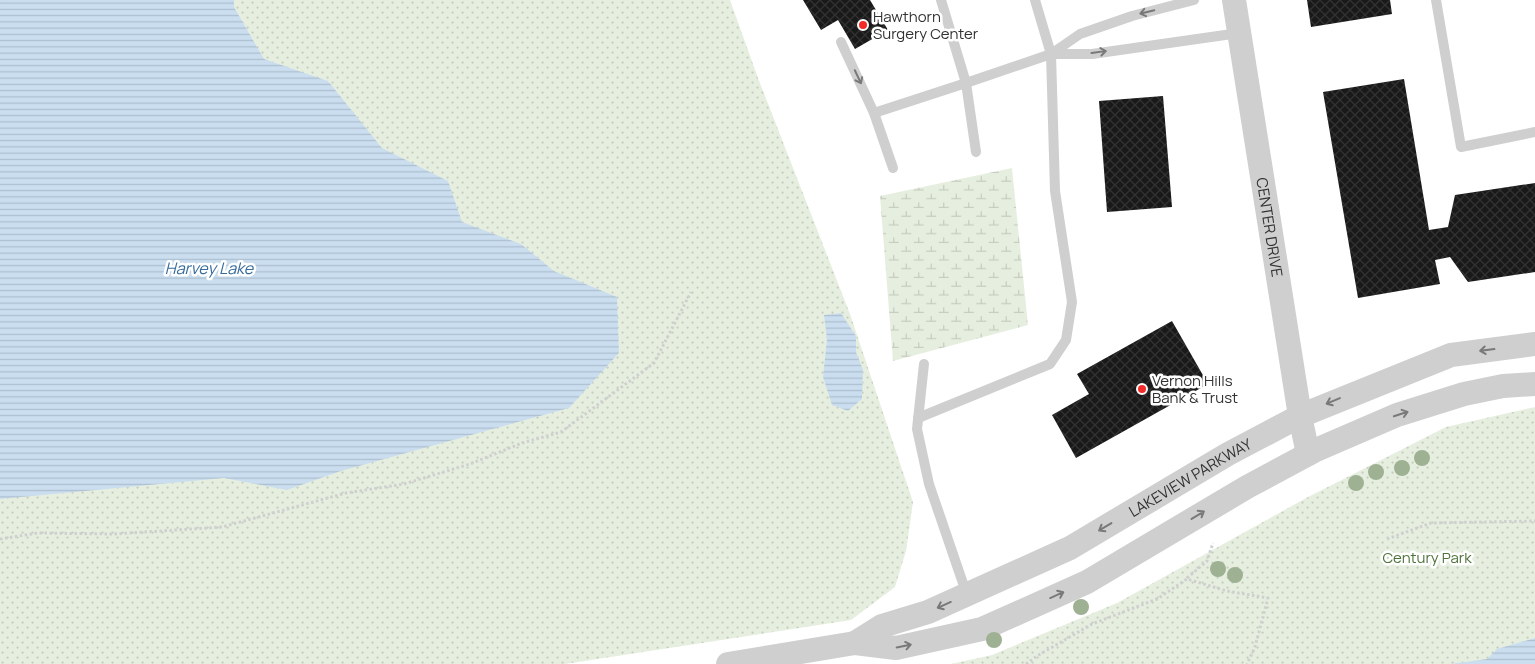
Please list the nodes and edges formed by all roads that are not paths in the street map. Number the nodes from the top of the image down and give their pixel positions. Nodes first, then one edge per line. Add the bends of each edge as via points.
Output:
1 (942, 0) edge
2 (1036, 0) edge
3 (1194, 0) edge
4 (1234, 0) edge
5 (1436, 0) edge
6 (1239, 32) junction
7 (841, 42) dead end
8 (1051, 54) junction
9 (966, 83) junction
10 (874, 113) junction
11 (1535, 132) edge
12 (976, 152) dead end
13 (893, 168) dead end
14 (1535, 344) edge
15 (924, 364) dead end
16 (1535, 384) edge
17 (1300, 416) junction
18 (918, 418) junction
19 (1308, 454) junction
20 (966, 595) junction
21 (855, 643) junction
22 (728, 664) edge

1 - 9 lane
2 - 8 lane
3 -> 8 lane via 1080,34
4 - 6 street, CENTER DRIVE
5 - 11 lane via 1461,147
8 -> 6 lane via 1092,54
6 - 17 street, CENTER DRIVE
7 -> 10 lane
8 - 9 lane
8 - 18 lane via 1055,191 1072,302 1066,340 1050,364
9 - 10 lane
9 - 12 lane
10 - 13 lane
14 -> 17 street, LAKEVIEW PARKWAY via 1451,355
15 - 18 lane
19 -> 16 street, LAKEVIEW PARKWAY via 1396,415 1464,394
17 - 19 street, CENTER DRIVE
17 -> 20 street, LAKEVIEW PARKWAY via 1228,454 1070,548
18 - 20 lane via 917,429 929,484
21 -> 19 street, LAKEVIEW PARKWAY via 896,648 982,629 1087,582 1247,486
20 -> 21 street, LAKEVIEW PARKWAY via 928,612 882,626
21 - 22 street, LAKEVIEW PARKWAY

